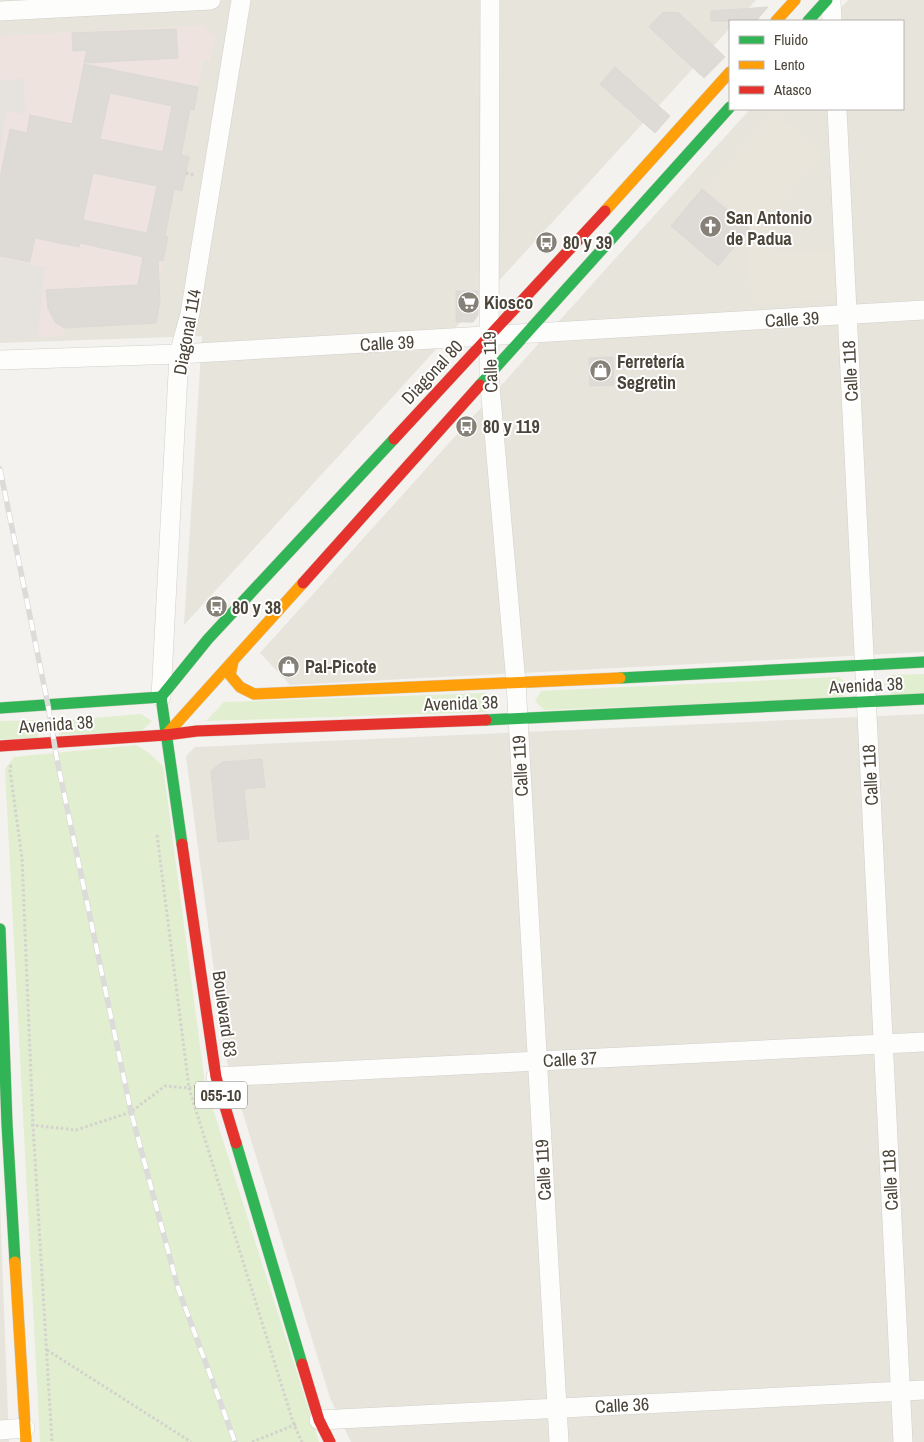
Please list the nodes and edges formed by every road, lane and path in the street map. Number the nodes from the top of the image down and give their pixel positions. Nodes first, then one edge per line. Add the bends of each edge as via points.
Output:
1 (212, 0) edge
2 (241, 0) edge
3 (490, 0) edge
4 (795, 0) edge
5 (827, 0) edge
6 (831, 0) edge
7 (0, 11) edge
8 (777, 20) edge
9 (809, 20) edge
10 (832, 20) edge
11 (729, 73) edge
12 (729, 108) edge
13 (837, 110) edge
14 (924, 310) edge
15 (847, 316) junction
16 (526, 335) junction
17 (488, 337) junction
18 (180, 354) junction
19 (0, 360) edge
20 (489, 375) junction
21 (233, 661) junction
22 (924, 662) edge
23 (864, 665) junction
24 (516, 683) junction
25 (160, 697) junction
26 (924, 699) edge
27 (866, 702) junction
28 (0, 708) edge
29 (518, 719) junction
30 (166, 735) junction
31 (0, 746) edge
32 (12, 762) dead end
33 (156, 829) dead end
34 (0, 929) edge
35 (924, 1042) edge
36 (883, 1044) junction
37 (537, 1061) junction
38 (216, 1077) junction
39 (2, 1084) edge
40 (189, 1088) junction
41 (7, 1124) junction
42 (33, 1125) junction
43 (47, 1350) junction
44 (924, 1390) edge
45 (900, 1391) junction
46 (557, 1409) junction
47 (319, 1420) junction
48 (294, 1425) junction
49 (0, 1430) edge
50 (26, 1435) edge
51 (52, 1442) edge
52 (191, 1442) edge
53 (252, 1442) edge
54 (302, 1442) edge
55 (330, 1442) edge
56 (559, 1442) edge
57 (903, 1442) edge

1 - 7 street
2 - 18 street, Diagonal 114 via 190,314
3 - 17 street, Calle 119
4 - 8 main road
5 - 9 main road
6 - 10 street
11 - 17 main road, Diagonal 80
12 - 16 main road
13 - 15 street, Calle 118
14 - 15 street, Calle 39
15 - 16 street, Calle 39
15 - 23 street, Calle 118
16 - 17 street, Calle 39
16 - 20 main road
17 - 18 street, Calle 39
17 - 20 street, Calle 119
17 - 25 main road, Diagonal 80 via 208,639
18 - 19 street, Calle 39
18 - 25 street, Diagonal 114
20 - 21 main road
20 - 24 street, Calle 119
21 - 24 main road, Avenida 38 via 230,674 240,686 254,694
21 - 30 main road
22 - 23 main road, Avenida 38
23 - 24 main road, Avenida 38
23 - 27 street, Calle 118
24 - 29 street, Calle 119
25 - 28 main road, Avenida 38
25 - 30 main road, Boulevard 83
26 - 27 main road, Avenida 38
27 - 29 main road, Avenida 38
27 - 36 street, Calle 118
29 - 30 main road, Avenida 38 via 197,731
29 - 37 street, Calle 119
30 - 31 main road, Avenida 38
30 - 38 main road, Boulevard 83 / 055-10
32 - 42 path via 10,770 22,858
33 - 40 path
34 - 39 main road
35 - 36 street, Calle 37
36 - 37 street, Calle 37
36 - 45 street, Calle 118
37 - 38 street, Calle 37
37 - 46 street, Calle 119
38 - 40 path
38 - 47 main road, Boulevard 83 / 055-10
39 - 41 main road
40 - 42 path via 165,1086 131,1112 76,1130
40 - 48 path
41 - 42 path
41 - 50 main road
42 - 43 path
43 - 51 path
43 - 52 path
44 - 45 street, Calle 36
45 - 46 street, Calle 36
45 - 57 street, Calle 118
46 - 47 street, Calle 36
46 - 56 street, Calle 119
47 - 48 path
47 - 55 main road, Boulevard 83 / 055-10
48 - 53 path
48 - 54 path
49 - 50 street

